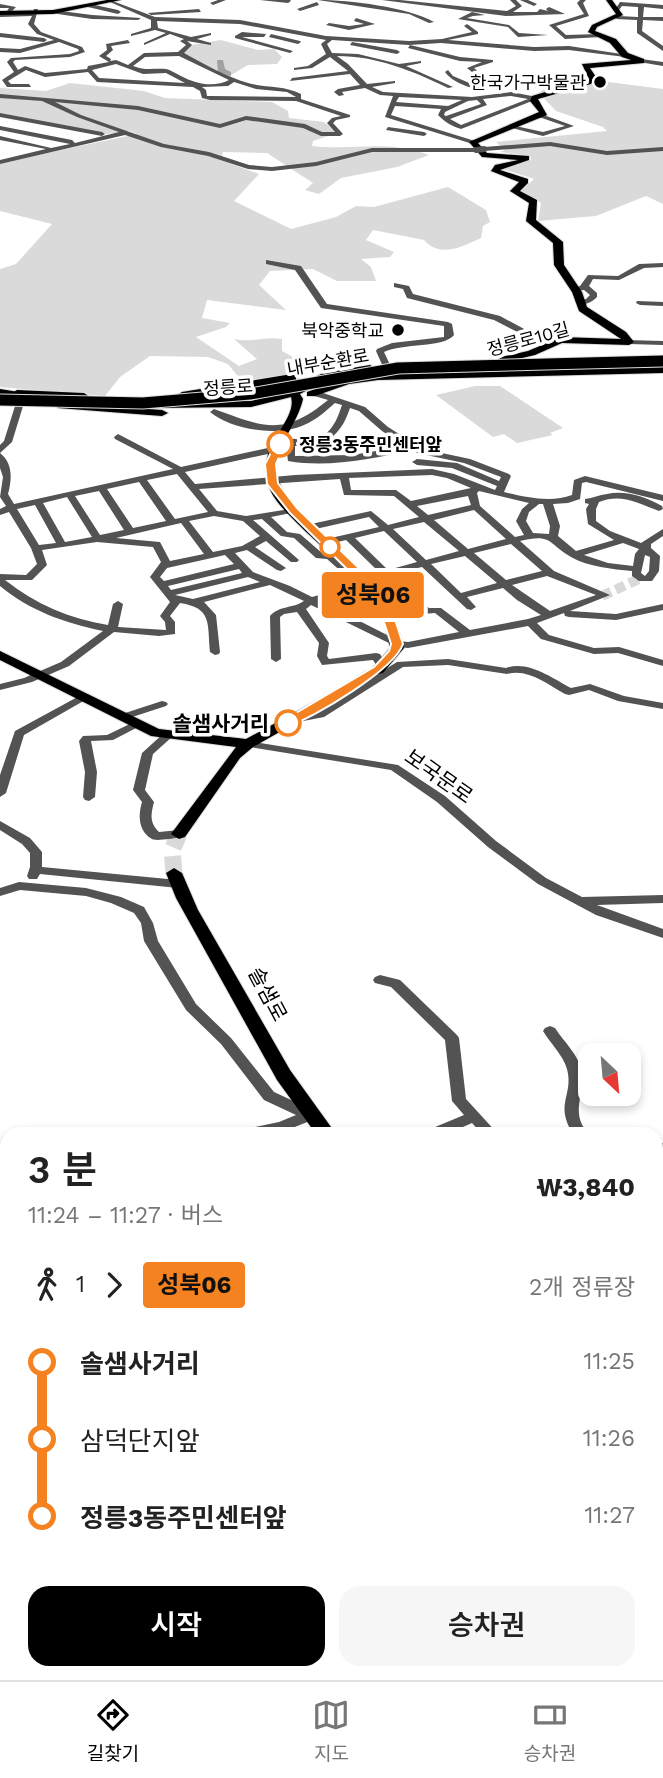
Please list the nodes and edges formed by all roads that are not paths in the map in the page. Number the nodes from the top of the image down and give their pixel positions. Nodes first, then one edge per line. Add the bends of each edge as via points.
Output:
1 (223, 0) edge
2 (262, 0) edge
3 (385, 0) edge
4 (446, 0) edge
5 (513, 0) edge
6 (523, 0) edge
7 (583, 0) edge
8 (609, 0) edge
9 (115, 1) edge
10 (288, 1) edge
11 (101, 2) edge
12 (213, 3) dead end
13 (313, 3) edge
14 (534, 4) dead end
15 (86, 6) junction
16 (641, 6) junction
17 (663, 7) edge
18 (518, 8) junction
19 (348, 9) junction
20 (0, 11) edge
21 (185, 11) joint
22 (548, 11) joint
23 (69, 12) junction
24 (212, 12) dead end
25 (429, 12) dead end
26 (617, 13) junction
27 (35, 14) junction
28 (372, 14) junction
29 (414, 15) junction
30 (504, 15) junction
31 (94, 16) junction
32 (144, 18) junction
33 (640, 18) junction
34 (109, 19) junction
35 (663, 19) edge
36 (356, 20) junction
37 (222, 21) junction
38 (431, 22) dead end
39 (555, 23) junction
40 (246, 24) joint
41 (540, 24) dead end
42 (32, 25) junction
43 (329, 25) junction
44 (467, 26) dead end
45 (96, 27) dead end
46 (266, 27) junction
47 (296, 27) junction
48 (119, 28) dead end
49 (510, 28) junction
50 (156, 29) junction
51 (168, 34) junction
52 (209, 34) dead end
53 (133, 35) dead end
54 (391, 35) dead end
55 (457, 35) junction
56 (483, 35) junction
57 (545, 35) dead end
58 (0, 36) edge
59 (604, 36) junction
60 (331, 38) junction
61 (441, 38) junction
62 (187, 39) junction
63 (346, 39) junction
64 (58, 41) junction
65 (298, 42) dead end
66 (128, 43) dead end
67 (384, 43) junction
68 (403, 43) junction
69 (44, 44) junction
70 (146, 44) dead end
71 (209, 44) dead end
72 (72, 45) junction
73 (0, 48) edge
74 (530, 48) junction
75 (662, 48) edge
76 (110, 49) junction
77 (60, 50) dead end
78 (126, 51) dead end
79 (290, 51) dead end
80 (397, 52) dead end
81 (523, 52) dead end
82 (137, 53) dead end
83 (148, 54) junction
84 (182, 54) junction
85 (330, 54) junction
86 (625, 55) junction
87 (66, 57) joint
88 (641, 61) junction
89 (112, 62) junction
90 (419, 62) dead end
91 (15, 64) joint
92 (663, 64) edge
93 (394, 66) junction
94 (129, 67) junction
95 (296, 69) dead end
96 (89, 71) junction
97 (117, 71) dead end
98 (485, 71) dead end
99 (18, 72) junction
100 (147, 72) junction
101 (351, 72) junction
102 (448, 72) dead end
103 (475, 72) junction
104 (241, 74) dead end
105 (0, 77) edge
106 (428, 77) junction
107 (414, 79) dead end
108 (455, 79) junction
109 (233, 80) junction
110 (292, 80) dead end
111 (438, 81) junction
112 (148, 82) junction
113 (393, 82) dead end
114 (510, 83) junction
115 (196, 85) junction
116 (366, 85) junction
117 (29, 86) dead end
118 (450, 87) dead end
119 (401, 88) dead end
120 (478, 88) dead end
121 (144, 89) dead end
122 (569, 89) junction
123 (377, 91) junction
124 (508, 94) junction
125 (341, 95) dead end
126 (397, 95) junction
127 (0, 96) edge
128 (298, 99) junction
129 (472, 99) junction
130 (48, 100) junction
131 (285, 100) joint
132 (228, 101) joint
133 (537, 102) junction
134 (392, 104) junction
135 (449, 108) junction
136 (475, 108) junction
137 (509, 109) junction
138 (388, 111) junction
139 (522, 113) junction
140 (495, 114) junction
141 (0, 115) edge
142 (541, 116) junction
143 (443, 117) junction
144 (24, 118) junction
145 (494, 123) dead end
146 (511, 127) junction
147 (4, 129) edge
148 (388, 129) dead end
149 (128, 133) junction
150 (105, 136) junction
151 (0, 138) edge
152 (75, 143) junction
153 (0, 147) edge
154 (51, 149) junction
155 (480, 149) junction
156 (663, 149) edge
157 (427, 151) junction
158 (37, 152) junction
159 (0, 156) edge
160 (15, 158) junction
161 (0, 162) edge
162 (269, 262) dead end
163 (663, 265) edge
164 (397, 285) dead end
165 (580, 288) junction
166 (579, 301) junction
167 (640, 303) dead end
168 (663, 304) edge
169 (444, 307) junction
170 (422, 319) junction
171 (629, 342) junction
172 (663, 343) edge
173 (549, 353) junction
174 (520, 358) junction
175 (630, 364) junction
176 (436, 365) junction
177 (662, 366) edge
178 (387, 367) junction
179 (496, 367) junction
180 (472, 372) junction
181 (0, 391) edge
182 (314, 393) junction
183 (296, 396) junction
184 (6, 400) edge
185 (335, 400) junction
186 (347, 403) junction
187 (214, 412) junction
188 (289, 427) junction
189 (118, 437) dead end
190 (283, 445) junction
191 (413, 447) junction
192 (0, 450) edge
193 (417, 462) dead end
194 (1, 463) edge
195 (180, 471) junction
196 (344, 478) junction
197 (4, 479) edge
198 (142, 479) junction
199 (271, 480) junction
200 (502, 484) junction
201 (193, 487) junction
202 (102, 488) junction
203 (474, 490) junction
204 (71, 496) dead end
205 (577, 497) junction
206 (542, 500) junction
207 (38, 502) dead end
208 (595, 502) junction
209 (661, 503) edge
210 (411, 505) junction
211 (476, 507) junction
212 (293, 510) junction
213 (5, 511) edge
214 (214, 513) junction
215 (264, 516) junction
216 (429, 518) junction
217 (246, 519) junction
218 (183, 520) junction
219 (172, 522) junction
220 (311, 527) junction
221 (386, 528) junction
222 (130, 531) junction
223 (663, 532) edge
224 (530, 536) junction
225 (265, 537) junction
226 (348, 537) junction
227 (553, 537) junction
228 (617, 537) junction
229 (97, 539) junction
230 (513, 541) junction
231 (325, 542) junction
232 (62, 545) junction
233 (646, 545) junction
234 (249, 547) junction
235 (663, 547) edge
236 (36, 548) junction
237 (227, 551) junction
238 (466, 551) junction
239 (210, 555) junction
240 (575, 555) junction
241 (294, 560) dead end
242 (424, 563) junction
243 (166, 565) junction
244 (281, 568) dead end
245 (245, 570) junction
246 (549, 572) junction
247 (385, 573) junction
248 (0, 579) edge
249 (360, 580) junction
250 (272, 582) junction
251 (504, 583) junction
252 (168, 593) junction
253 (460, 596) junction
254 (603, 596) junction
255 (198, 602) junction
256 (118, 604) dead end
257 (305, 605) junction
258 (471, 607) dead end
259 (663, 607) edge
260 (569, 614) junction
261 (550, 616) junction
262 (530, 622) junction
263 (111, 630) junction
264 (467, 633) junction
265 (397, 644) junction
266 (215, 652) dead end
267 (0, 655) edge
268 (276, 659) dead end
269 (663, 663) edge
270 (380, 668) joint
271 (41, 675) junction
272 (0, 687) edge
273 (343, 692) tunnel mouth
274 (83, 697) junction
275 (162, 704) dead end
276 (663, 706) edge
277 (129, 720) junction
278 (293, 720) junction
279 (167, 736) junction
280 (248, 744) junction
281 (0, 793) edge
282 (89, 797) dead end
283 (0, 825) edge
284 (179, 834) joint
285 (35, 870) junction
286 (176, 879) joint
287 (19, 886) junction
288 (0, 892) edge
289 (663, 899) edge
290 (578, 901) junction
291 (663, 934) edge
292 (380, 980) dead end
293 (550, 1031) dead end
294 (310, 1115) junction
295 (473, 1116) junction
296 (282, 1127) edge
297 (321, 1127) edge
298 (449, 1127) edge
299 (484, 1127) edge
300 (576, 1127) edge

1 - 12 street
2 - 10 street
3 - 30 street
4 - 18 street
5 - 18 street
6 - 14 street
7 - 39 street via 580,4 587,15
8 - 26 main road
9 - 11 main road
9 - 32 street
11 - 15 main road
13 - 19 street
15 - 23 main road
15 - 27 main road
15 - 32 street
16 - 17 street
16 - 26 street via 620,4
16 - 33 street
18 - 22 street
18 - 30 street
19 - 28 street
19 - 29 street
20 - 27 main road
20 - 27 main road
21 - 24 street
21 - 32 street
22 - 30 street via 533,16
23 - 27 main road
23 - 27 street via 58,19
23 - 31 street
25 - 29 street
26 - 33 street
26 - 59 main road via 592,28 591,32
27 - 42 street
28 - 29 street
28 - 36 street
29 - 38 street
30 - 49 street via 472,14 461,19
31 - 32 street
31 - 34 street
32 - 34 street
32 - 37 street
32 - 48 street
32 - 50 street
33 - 35 street
33 - 75 street via 639,33
34 - 45 street
36 - 43 street via 335,18
36 - 43 street via 374,25
37 - 40 street
37 - 46 street via 227,18
39 - 41 street
39 - 59 street via 552,25 562,36
40 - 46 street
42 - 58 street
42 - 64 street
43 - 47 street
44 - 56 street
46 - 47 street
46 - 65 street
46 - 79 street via 237,36
47 - 60 street
49 - 56 street
49 - 57 street via 518,35
50 - 51 street
50 - 53 street
51 - 62 street
51 - 70 street
52 - 62 street
54 - 67 street
55 - 56 street
55 - 61 street
55 - 61 street via 437,33 432,38
56 - 61 street
58 - 64 street
58 - 69 street via 13,43
59 - 86 main road
60 - 63 street
60 - 85 street via 324,48
61 - 68 street
61 - 74 street
62 - 71 street
62 - 84 street via 183,41 189,46
63 - 67 street
63 - 80 street via 345,43 368,49
64 - 69 street
64 - 72 street
66 - 76 street via 108,45
67 - 68 street
68 - 103 street via 412,49 491,61 470,68
69 - 73 street via 20,51
72 - 77 street
72 - 87 street via 82,50 81,56
74 - 81 street
74 - 86 street
76 - 78 street
76 - 89 street via 102,56
82 - 83 street
83 - 84 street
83 - 94 street
84 - 109 street
85 - 93 street
85 - 95 street via 310,67
85 - 101 street
86 - 88 main road
87 - 91 street via 65,62
88 - 92 street
88 - 122 main road via 585,66 591,80
89 - 94 street
89 - 96 street
90 - 93 street
91 - 99 street
93 - 106 street
94 - 100 street
96 - 99 street via 45,75 25,68
96 - 112 street via 97,80
97 - 100 street
98 - 103 street
99 - 105 street
99 - 117 street via 5,80 8,85
100 - 115 street via 167,71
101 - 110 street
101 - 116 street
102 - 108 street
103 - 114 street
104 - 109 street
106 - 107 street
106 - 111 street
108 - 111 street
108 - 120 street
109 - 115 street via 222,86
109 - 128 street via 259,88 290,89
111 - 118 street
112 - 115 street
112 - 121 street
113 - 116 street
114 - 122 street
114 - 124 street
115 - 132 street via 204,97
116 - 123 street
116 - 125 street via 340,90
119 - 123 street
122 - 133 main road
123 - 126 street
124 - 129 street
124 - 133 street
126 - 129 street
126 - 134 street
127 - 130 street
128 - 130 street via 348,116 331,121 340,134 246,118 220,126 138,108
128 - 131 street
129 - 135 street
129 - 136 street via 485,104
130 - 149 street
131 - 132 street
133 - 137 street
133 - 139 street
133 - 142 main road via 544,110
134 - 135 street
134 - 138 street
135 - 143 street via 442,111
136 - 140 street
136 - 143 street
137 - 139 street
137 - 140 street
138 - 143 street
138 - 155 street via 387,116
139 - 145 street
140 - 143 street via 461,127
141 - 144 street
142 - 146 main road
142 - 146 street via 571,126 543,134
144 - 147 street
144 - 150 street
146 - 155 main road
147 - 152 street
148 - 155 street
149 - 150 street
149 - 157 street via 163,146 217,155 238,166 272,169 328,162 372,149
150 - 152 street
151 - 154 street
152 - 154 street
153 - 158 street
154 - 158 street
155 - 156 street via 550,144 607,153
155 - 157 street
155 - 157 street
155 - 165 main road, 정릉로10길 via 527,159 498,167 495,172 525,181 514,191 534,202 531,221 558,242 559,265
158 - 160 street
159 - 160 street
160 - 161 street
162 - 170 street via 298,268 324,306
163 - 165 street via 642,266 619,278 592,277
164 - 169 street via 406,288 410,296 431,299
165 - 166 main road, 정릉로10길
165 - 166 street via 594,295
166 - 171 main road, 정릉로10길 via 591,316
167 - 168 street
169 - 170 street
169 - 173 street via 497,318
170 - 178 street via 447,324 450,335 439,342 386,347 380,351
171 - 172 street
171 - 173 main road, 정릉로10길 via 580,341
173 - 174 main road
173 - 175 main road
174 - 175 main road
174 - 176 main road
174 - 179 main road, 정릉로10길
174 - 180 main road, 정릉로10길
175 - 177 main road, 정릉로
175 - 179 main road, 정릉로
176 - 178 main road, 정릉로
176 - 180 main road, 정릉로
177 - 179 highway, 내부순환로, bridge
177 - 179 highway, 내부순환로, bridge
177 - 180 main road, 정릉로
178 - 183 main road, 정릉로 via 327,375
179 - 180 main road, 정릉로
179 - 184 highway, 내부순환로, bridge via 365,372 250,394 190,400
179 - 184 highway, bridge via 368,365 142,400
179 - 184 highway via 377,378 208,409
180 - 182 main road, 정릉로 via 378,377
181 - 184 main road, 정릉로
182 - 183 main road, 정릉로
182 - 185 street
183 - 184 main road, 정릉로 via 251,404 184,407
183 - 187 main road, 정릉로 via 267,407
183 - 188 main road
184 - 187 main road, 정릉로 via 146,413
184 - 192 street via 14,420 8,442
185 - 186 street
185 - 188 street
186 - 190 street via 337,432 314,442
186 - 191 street via 373,416
187 - 188 street via 245,424
188 - 190 main road
189 - 195 street
190 - 191 street via 290,459 319,461
190 - 195 street
190 - 199 main road via 271,464
191 - 200 street via 467,461
193 - 200 street via 454,465
194 - 197 street
195 - 198 street
195 - 201 street
196 - 199 street
196 - 203 street via 446,473
196 - 210 street via 347,493 396,493
197 - 213 street
198 - 202 street
198 - 219 street
199 - 201 street
199 - 212 main road
200 - 203 street
200 - 206 street
201 - 214 street
202 - 213 street
202 - 222 street
203 - 210 street
203 - 211 street
204 - 229 street
205 - 206 street via 566,502
205 - 208 street
205 - 209 street via 577,482 585,479
206 - 224 street via 525,511 521,521
206 - 227 street via 555,526
207 - 232 street
208 - 209 street via 625,495
208 - 228 street via 590,522
210 - 216 street
211 - 216 street
211 - 230 street
212 - 215 street
212 - 220 main road
213 - 236 street
214 - 217 street
214 - 218 street
215 - 217 street
215 - 249 street via 284,534 297,536 319,556 330,556
216 - 221 street
216 - 238 street
217 - 225 street
218 - 219 street
218 - 239 street
219 - 222 street
220 - 221 street via 371,514
220 - 231 main road
221 - 226 street
221 - 242 street
222 - 229 street
223 - 233 street
224 - 227 street
224 - 230 street
225 - 234 street
225 - 241 street
226 - 231 street
226 - 247 street
227 - 240 street
228 - 233 street
228 - 240 street via 620,541
229 - 232 street
229 - 243 street via 155,542
230 - 238 street
230 - 246 street
231 - 249 main road
232 - 236 street
233 - 235 street
233 - 240 street via 640,554 640,573
234 - 237 street
234 - 244 street
236 - 248 street via 42,565 36,573 28,578
237 - 239 street
237 - 245 street
238 - 242 street
238 - 251 street
239 - 243 street
242 - 247 street
242 - 253 street
243 - 252 street via 156,573
245 - 250 street
245 - 252 street
246 - 251 street
246 - 254 street
247 - 249 street
247 - 264 street via 427,612 437,610
248 - 263 street via 17,597 76,623
249 - 257 street
249 - 265 main road via 386,610
250 - 255 street
250 - 257 street
251 - 253 street
251 - 261 street
252 - 255 street
252 - 263 street via 165,616 171,632
253 - 258 street
254 - 260 street via 603,602
254 - 261 street
255 - 266 street via 211,615
256 - 263 street
257 - 265 street
257 - 268 street via 275,616
257 - 270 street via 324,643 326,663 376,656
259 - 260 street via 616,617
260 - 261 street
261 - 262 street
262 - 264 street
262 - 269 street via 545,637
263 - 271 street via 65,664
264 - 265 street
265 - 270 main road
267 - 271 main road, 보국문로
271 - 272 street
271 - 274 main road, 보국문로
273 - 278 main road
274 - 277 main road, 보국문로
274 - 281 street via 19,733
275 - 277 street
276 - 278 street via 622,699 590,687 569,692 535,673 515,668 415,662 401,664 320,715
277 - 279 main road, 보국문로
277 - 282 street via 109,738 85,741 91,772
278 - 280 main road
279 - 280 main road, 보국문로
279 - 284 street via 148,753 139,790 148,802 145,825 156,836
280 - 284 main road via 229,762
280 - 290 street, 보국문로 via 394,767 441,799 522,867
283 - 285 street via 36,852
285 - 286 street
285 - 287 street via 31,880
286 - 294 main road, 솔샘로 via 273,1059
287 - 288 street
287 - 294 street via 86,892 139,910 191,1007 269,1096
289 - 290 street
290 - 291 street, 보국문로
292 - 295 street via 396,983 452,1038 459,1101
293 - 300 street via 576,1076 569,1109
294 - 296 street
294 - 297 main road, 솔샘로
295 - 298 street
295 - 299 street

